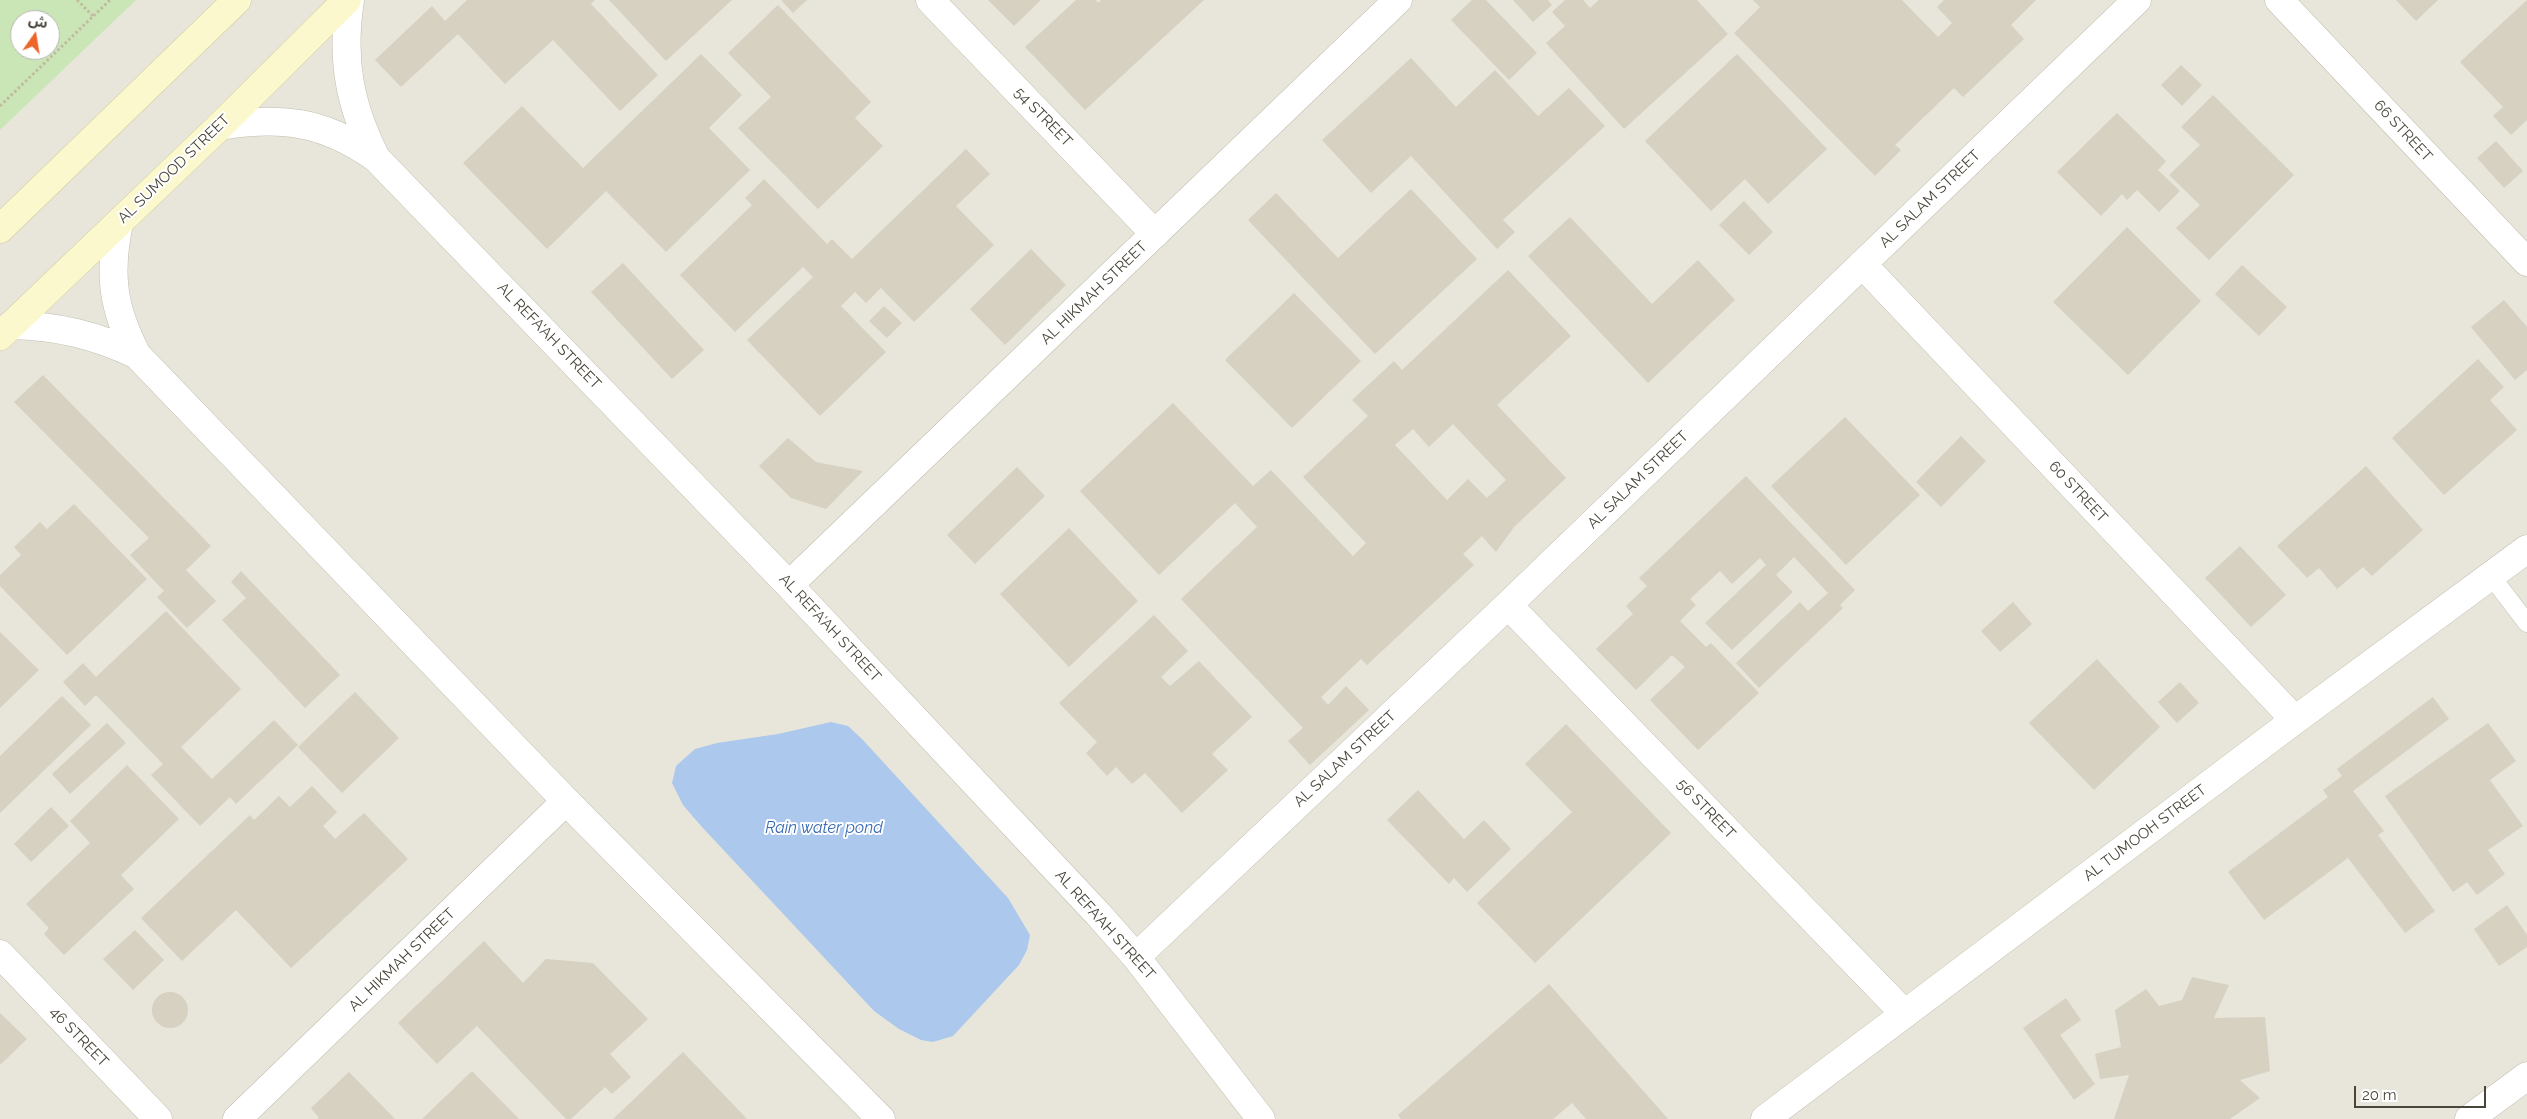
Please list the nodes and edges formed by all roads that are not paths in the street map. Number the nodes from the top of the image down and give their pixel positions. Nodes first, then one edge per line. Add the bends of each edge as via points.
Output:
1 (237, 0) edge
2 (348, 0) edge
3 (930, 0) edge
4 (1398, 0) edge
5 (2137, 0) edge
6 (2279, 0) edge
7 (220, 126) junction
8 (376, 158) junction
9 (119, 223) junction
10 (0, 229) edge
11 (1155, 234) junction
12 (2527, 262) edge
13 (1862, 264) junction
14 (5, 331) edge
15 (137, 355) junction
16 (2527, 549) edge
17 (2491, 576) junction
18 (789, 585) junction
19 (1508, 605) junction
20 (2527, 623) edge
21 (2295, 720) junction
22 (566, 801) junction
23 (0, 954) edge
24 (1136, 957) junction
25 (1905, 1014) junction
26 (2527, 1076) edge
27 (158, 1119) edge
28 (237, 1119) edge
29 (882, 1119) edge
30 (1261, 1119) edge
31 (1765, 1119) edge
32 (2470, 1119) edge

1 - 10 street
2 - 7 street, AL SUMOOD STREET
2 - 8 street, AL REFA'AH STREET via 348,79 354,107
3 - 11 street, 54 STREET
4 - 11 street, AL HIKMAH STREET
5 - 13 street, AL SALAM STREET
6 - 12 street, 66 STREET
7 - 8 street, AL REFA'AH STREET via 254,120 290,121 324,129
7 - 9 street, AL SUMOOD STREET
8 - 18 street, AL REFA'AH STREET
9 - 14 street, AL SUMOOD STREET
9 - 15 street via 113,250 116,304 124,330
11 - 18 street, AL HIKMAH STREET
13 - 19 street, AL SALAM STREET
13 - 21 street, 60 STREET
14 - 15 street via 44,326 76,331
15 - 22 street
16 - 17 street, AL TUMOOH STREET
17 - 20 lane
17 - 21 street, AL TUMOOH STREET
18 - 24 street, AL REFA'AH STREET
19 - 24 street, AL SALAM STREET
19 - 25 street, 56 STREET
21 - 25 street, AL TUMOOH STREET
22 - 28 street, AL HIKMAH STREET
22 - 29 street
23 - 27 street, 46 STREET
24 - 30 street, AL REFA'AH STREET
25 - 31 street, AL TUMOOH STREET
26 - 32 street

